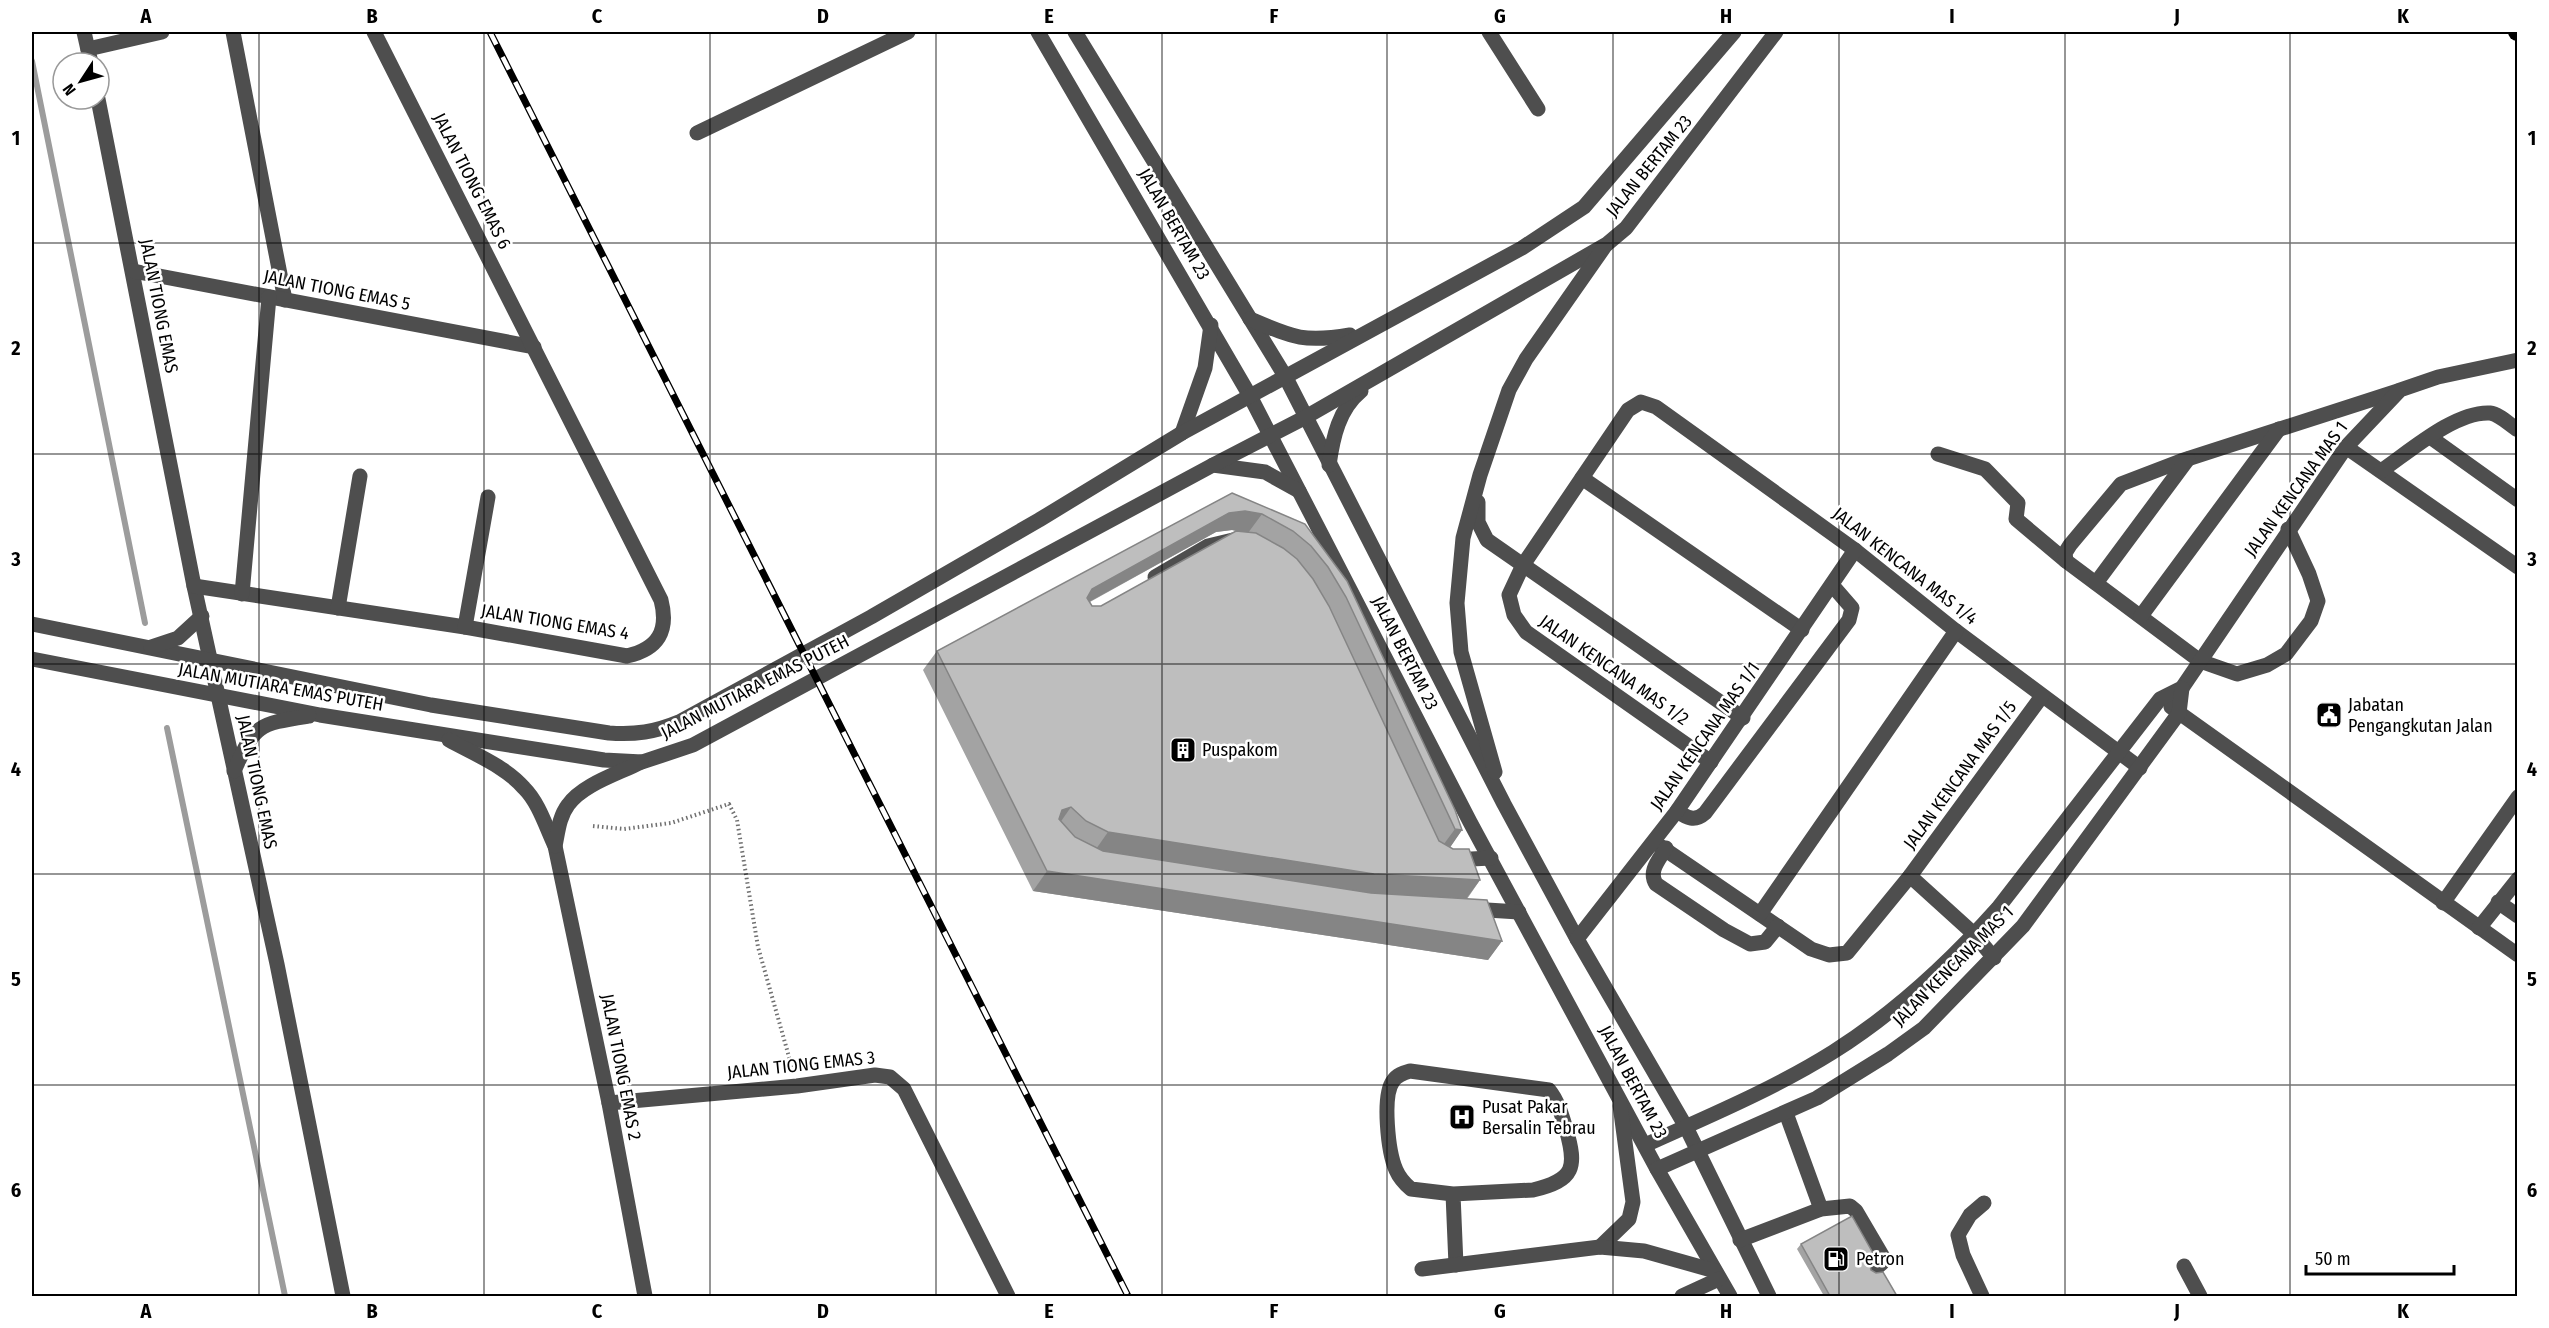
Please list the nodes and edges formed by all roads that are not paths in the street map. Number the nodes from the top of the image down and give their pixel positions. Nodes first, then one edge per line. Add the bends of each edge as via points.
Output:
1 (84, 32) edge
2 (162, 32) edge
3 (233, 32) edge
4 (374, 32) edge
5 (908, 32) edge
6 (1038, 32) edge
7 (1076, 32) edge
8 (1489, 32) edge
9 (1734, 32) edge
10 (1776, 32) edge
11 (88, 51) edge
12 (104, 51) edge
13 (1538, 109) dead end
14 (100, 111) edge
15 (697, 133) dead end
16 (1607, 244) junction
17 (133, 271) junction
18 (269, 297) junction
19 (285, 300) junction
20 (1250, 318) junction
21 (1211, 325) junction
22 (1362, 333) junction
23 (534, 347) junction
24 (2517, 360) edge
25 (1382, 373) junction
26 (1285, 376) junction
27 (2400, 390) junction
28 (1250, 396) junction
29 (1305, 418) junction
30 (2279, 429) junction
31 (2517, 430) edge
32 (1182, 433) junction
33 (1271, 435) junction
34 (2430, 437) junction
35 (2346, 447) junction
36 (1938, 454) dead end
37 (2188, 459) junction
38 (1213, 465) junction
39 (1329, 465) junction
40 (2381, 471) junction
41 (1480, 475) junction
42 (360, 476) dead end
43 (1582, 478) junction
44 (1299, 491) junction
45 (488, 497) dead end
46 (2517, 500) edge
47 (2288, 529) junction
48 (1246, 543) edge
49 (1855, 550) junction
50 (2066, 561) junction
51 (1523, 565) junction
52 (2517, 567) edge
53 (2096, 583) junction
54 (1140, 585) edge
55 (1832, 585) junction
56 (194, 586) junction
57 (242, 594) junction
58 (338, 608) junction
59 (202, 616) junction
60 (2141, 616) junction
61 (32, 624) edge
62 (465, 627) junction
63 (1802, 630) junction
64 (1956, 632) junction
65 (148, 648) junction
66 (32, 659) edge
67 (2200, 661) junction
68 (212, 662) junction
69 (2182, 688) junction
70 (219, 696) junction
71 (2042, 696) junction
72 (2160, 699) junction
73 (2179, 713) junction
74 (320, 715) junction
75 (1743, 718) junction
76 (440, 735) junction
77 (2119, 752) junction
78 (642, 762) junction
79 (1711, 762) junction
80 (2140, 768) junction
81 (234, 771) junction
82 (2517, 797) edge
83 (1504, 804) junction
84 (1677, 811) junction
85 (1660, 845) junction
86 (555, 846) junction
87 (1438, 858) edge
88 (1491, 858) junction
89 (1910, 876) junction
90 (2517, 879) edge
91 (2498, 902) junction
92 (2443, 903) junction
93 (1450, 908) edge
94 (1519, 912) junction
95 (1760, 914) junction
96 (2517, 916) edge
97 (1778, 926) junction
98 (2479, 928) junction
99 (1974, 934) junction
100 (1577, 939) junction
101 (2517, 955) edge
102 (1994, 958) junction
103 (1619, 1100) junction
104 (609, 1103) junction
105 (1786, 1113) junction
106 (1686, 1126) junction
107 (1645, 1145) junction
108 (1697, 1151) junction
109 (1657, 1169) junction
110 (1453, 1194) junction
111 (1984, 1203) dead end
112 (1821, 1209) junction
113 (1740, 1240) junction
114 (1600, 1247) junction
115 (1456, 1265) junction
116 (2184, 1266) dead end
117 (1422, 1269) dead end
118 (1875, 1269) edge
119 (1717, 1275) junction
120 (343, 1296) edge
121 (645, 1296) edge
122 (1008, 1296) edge
123 (1682, 1296) edge
124 (1730, 1296) edge
125 (1769, 1296) edge
126 (1982, 1296) edge
127 (2200, 1296) edge

1 - 11 street
2 - 12 street
3 - 19 street
4 - 23 street, JALAN TIONG EMAS 6
5 - 15 street
6 - 21 street, JALAN BERTAM 23
7 - 20 street, JALAN BERTAM 23
8 - 13 street
9 - 22 street, JALAN BERTAM 23 via 1584,207 1522,248
10 - 16 street, JALAN BERTAM 23 via 1626,228
14 - 17 street, JALAN TIONG EMAS
16 - 25 street, JALAN BERTAM 23
16 - 41 street via 1526,359 1509,390
17 - 18 street, JALAN TIONG EMAS 5
17 - 56 street, JALAN TIONG EMAS
18 - 19 street, JALAN TIONG EMAS 5
18 - 57 street
19 - 23 street, JALAN TIONG EMAS 5
20 - 22 street via 1293,337 1322,340
20 - 26 street, JALAN BERTAM 23
21 - 28 street, JALAN BERTAM 23
21 - 32 street via 1205,368
22 - 26 street, JALAN BERTAM 23
23 - 62 street, JALAN TIONG EMAS 4 via 660,600 663,628 648,649 627,656
24 - 27 street, JALAN KENCANA MAS 1 via 2438,377
25 - 29 street, JALAN BERTAM 23
25 - 39 street via 1350,400 1333,436
26 - 28 street, JALAN MUTIARA EMAS PUTEH
26 - 29 street, JALAN BERTAM 23
27 - 30 street
27 - 35 street, JALAN KENCANA MAS 1
28 - 32 street, JALAN MUTIARA EMAS PUTEH
28 - 33 street, JALAN BERTAM 23
29 - 33 street, JALAN MUTIARA EMAS PUTEH
29 - 39 street, JALAN BERTAM 23
30 - 37 street
30 - 60 street
31 - 34 street via 2493,413 2471,415
32 - 68 street, JALAN MUTIARA EMAS PUTEH via 871,617 658,730 634,735 609,733 431,705
33 - 38 street, JALAN MUTIARA EMAS PUTEH
33 - 44 street, JALAN BERTAM 23
34 - 40 street
34 - 46 street
35 - 40 street
35 - 47 street, JALAN KENCANA MAS 1
36 - 50 street via 1985,470 2018,503 2016,519
37 - 50 street via 2121,484 2070,545
37 - 53 street
38 - 44 street via 1265,472
38 - 78 street, JALAN MUTIARA EMAS PUTEH via 693,745
39 - 83 street, JALAN BERTAM 23
40 - 52 street
41 - 51 street, JALAN KENCANA MAS 1/2 via 1481,531 1487,540
41 - 83 street via 1463,538 1457,603 1461,652
42 - 58 street
43 - 49 street, JALAN KENCANA MAS 1/4 via 1629,410 1641,402 1656,407
43 - 51 street
43 - 63 street
44 - 88 street, JALAN BERTAM 23
45 - 62 street
47 - 67 street, JALAN KENCANA MAS 1
47 - 67 street via 2318,601 2311,621 2286,654 2267,665 2237,674
48 - 54 street via 1214,543
49 - 55 street, JALAN KENCANA MAS 1/1
49 - 64 street, JALAN KENCANA MAS 1/4
50 - 53 street
51 - 75 street, JALAN KENCANA MAS 1/2
51 - 79 street, JALAN KENCANA MAS 1/2 via 1509,595 1514,615 1526,632
53 - 60 street
55 - 63 street, JALAN KENCANA MAS 1/1
55 - 84 street via 1852,608 1849,620 1705,813 1690,818
56 - 57 street, JALAN TIONG EMAS 4
56 - 59 street, JALAN TIONG EMAS
57 - 58 street, JALAN TIONG EMAS 4
58 - 62 street, JALAN TIONG EMAS 4
59 - 65 street via 178,638
59 - 68 street, JALAN TIONG EMAS
60 - 67 street
61 - 65 street, JALAN MUTIARA EMAS PUTEH
63 - 75 street, JALAN KENCANA MAS 1/1
64 - 71 street, JALAN KENCANA MAS 1/4
64 - 95 street
65 - 68 street, JALAN MUTIARA EMAS PUTEH
66 - 70 street, JALAN MUTIARA EMAS PUTEH
67 - 69 street, JALAN KENCANA MAS 1
68 - 70 street, JALAN TIONG EMAS
69 - 72 street, JALAN KENCANA MAS 1
69 - 73 street, JALAN KENCANA MAS 1
70 - 74 street, JALAN MUTIARA EMAS PUTEH
70 - 81 street, JALAN TIONG EMAS
71 - 77 street, JALAN KENCANA MAS 1/4
71 - 89 street, JALAN KENCANA MAS 1/5
72 - 73 street
72 - 77 street, JALAN KENCANA MAS 1
73 - 80 street, JALAN KENCANA MAS 1
73 - 92 street
74 - 76 street, JALAN MUTIARA EMAS PUTEH
74 - 81 street via 276,721 259,729 248,738
75 - 79 street, JALAN KENCANA MAS 1/1
76 - 78 street, JALAN MUTIARA EMAS PUTEH via 604,760
76 - 86 street, JALAN TIONG EMAS 2 via 504,770 525,788
77 - 80 street, JALAN KENCANA MAS 1/4
77 - 99 street, JALAN KENCANA MAS 1
78 - 86 street, JALAN TIONG EMAS 2 via 586,789 568,804
79 - 84 street, JALAN KENCANA MAS 1/1
80 - 102 street, JALAN KENCANA MAS 1 via 2023,926
81 - 120 street, JALAN TIONG EMAS
82 - 92 street
83 - 100 street, JALAN BERTAM 23
84 - 85 street, JALAN KENCANA MAS 1/1
85 - 95 street, JALAN KENCANA MAS 1/5
85 - 97 street via 1652,872 1656,884 1750,944 1765,942
85 - 100 street, JALAN KENCANA MAS 1/1
86 - 104 street, JALAN TIONG EMAS 2
87 - 88 street
88 - 94 street, JALAN BERTAM 23
89 - 97 street, JALAN KENCANA MAS 1/5 via 1847,953 1829,955 1811,950
89 - 99 street, JALAN KENCANA MAS 1/5
90 - 91 street
91 - 96 street
91 - 98 street
92 - 98 street
93 - 94 street
94 - 103 street, JALAN BERTAM 23
95 - 97 street, JALAN KENCANA MAS 1/5
98 - 101 street
99 - 102 street, JALAN KENCANA MAS 1/5
99 - 106 street, JALAN KENCANA MAS 1 via 1903,1002 1842,1046 1771,1087
100 - 106 street, JALAN BERTAM 23
102 - 105 street, JALAN KENCANA MAS 1 via 1924,1028 1850,1079
103 - 107 street, JALAN BERTAM 23
103 - 114 street via 1633,1202 1629,1219
104 - 121 street, JALAN TIONG EMAS 2
104 - 122 street, JALAN TIONG EMAS 3 via 875,1075 890,1077 904,1089
105 - 108 street, JALAN KENCANA MAS 1
105 - 112 street
106 - 107 street, JALAN KENCANA MAS 1
106 - 108 street, JALAN BERTAM 23
107 - 109 street, JALAN BERTAM 23
108 - 109 street, JALAN KENCANA MAS 1
108 - 113 street, JALAN BERTAM 23
109 - 119 street, JALAN BERTAM 23
110 - 110 street via 1533,1190 1566,1175 1573,1154 1549,1090 1410,1071 1392,1082 1387,1116 1396,1170 1411,1189
110 - 115 street
111 - 126 street via 1970,1215 1958,1235 1962,1255
112 - 113 street
112 - 118 street via 1850,1206 1856,1211 1883,1257
113 - 125 street, JALAN BERTAM 23
114 - 115 street
114 - 119 street via 1644,1251
115 - 117 street
116 - 127 street
119 - 123 street
119 - 124 street, JALAN BERTAM 23

